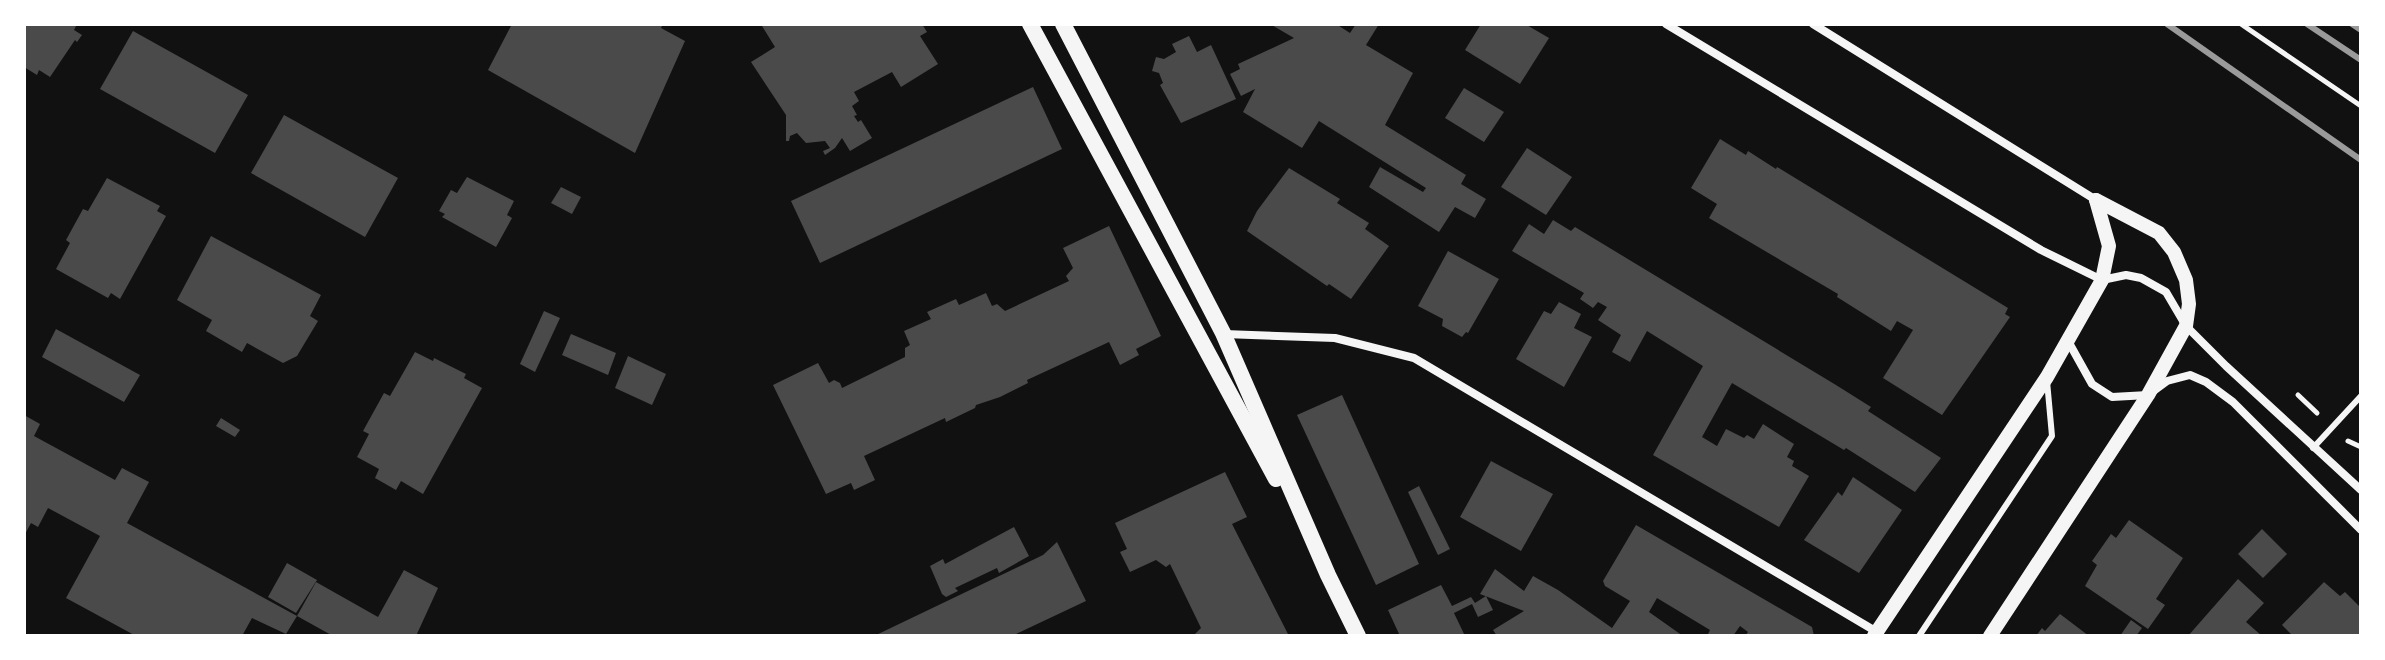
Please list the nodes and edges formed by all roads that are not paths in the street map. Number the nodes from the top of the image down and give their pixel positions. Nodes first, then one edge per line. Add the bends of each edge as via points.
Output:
1 (1030, 24) edge
2 (1063, 24) edge
3 (1666, 24) edge
4 (1813, 24) edge
5 (2096, 200) junction
6 (2102, 280) junction
7 (2186, 326) junction
8 (1223, 333) junction
9 (2068, 341) junction
10 (2047, 377) junction
11 (2148, 395) junction
12 (2361, 396) edge
13 (2313, 448) junction
14 (2361, 490) edge
15 (2361, 530) edge
16 (1328, 575) junction
17 (1876, 634) edge
18 (1358, 636) edge
19 (1919, 636) edge
20 (1990, 636) edge

1 - 16 main road
2 - 8 main road
3 - 6 street via 2041,250
4 - 5 street
5 - 6 street via 2109,246
5 - 7 street via 2159,233 2174,252 2186,280
6 - 7 street via 2126,275 2155,285 2166,292
6 - 9 street
7 - 11 street
7 - 13 street
8 - 16 main road
8 - 17 street via 1335,338 1414,358
9 - 10 street
9 - 11 street via 2092,384 2112,397
10 - 17 street
10 - 19 lane via 2052,436
11 - 15 street via 2167,381 2190,375 2206,382 2233,402
11 - 20 street
12 - 13 lane
13 - 14 street
16 - 18 main road

